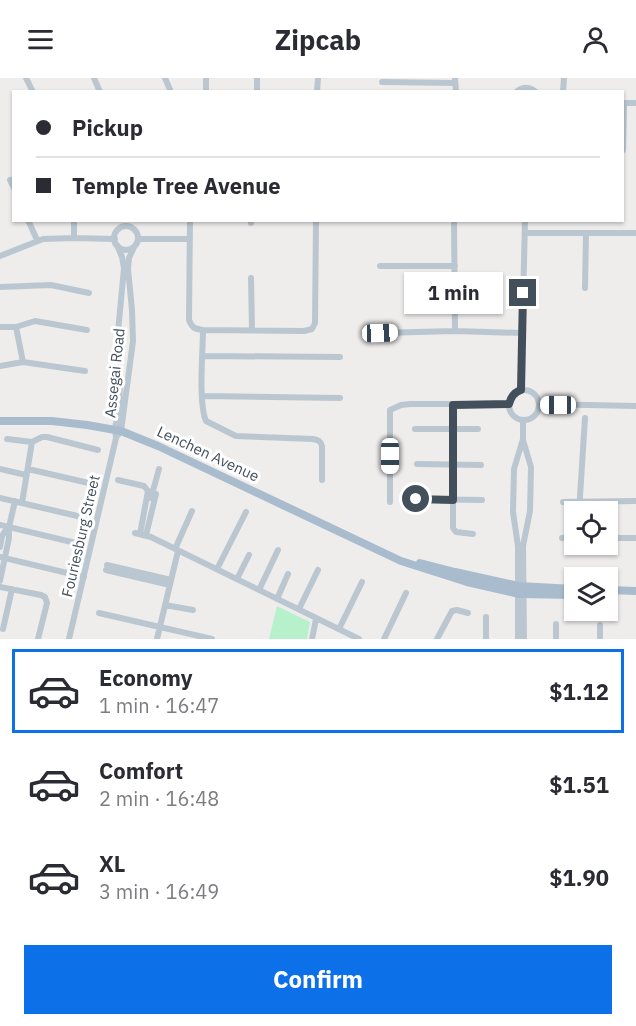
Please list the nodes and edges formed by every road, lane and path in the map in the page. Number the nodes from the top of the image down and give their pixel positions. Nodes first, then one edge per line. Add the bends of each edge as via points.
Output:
1 (455, 80) edge
2 (382, 82) dead end
3 (10, 180) dead end
4 (12, 184) edge
5 (29, 222) edge
6 (74, 222) edge
7 (190, 222) edge
8 (316, 222) edge
9 (454, 222) edge
10 (525, 222) edge
11 (126, 224) edge
12 (525, 232) junction
13 (586, 233) junction
14 (636, 233) edge
15 (75, 238) junction
16 (138, 239) junction
17 (190, 239) junction
18 (38, 240) junction
19 (116, 242) junction
20 (134, 247) junction
21 (0, 256) edge
22 (380, 266) dead end
23 (455, 266) junction
24 (252, 278) dead end
25 (0, 287) edge
26 (585, 288) dead end
27 (89, 293) dead end
28 (0, 327) edge
29 (16, 327) junction
30 (87, 330) dead end
31 (203, 330) junction
32 (252, 330) junction
33 (455, 331) junction
34 (380, 333) dead end
35 (522, 333) junction
36 (117, 340) junction
37 (133, 341) junction
38 (203, 356) junction
39 (340, 357) dead end
40 (23, 362) junction
41 (0, 366) edge
42 (85, 371) dead end
43 (521, 390) junction
44 (202, 396) junction
45 (340, 398) dead end
46 (509, 404) junction
47 (539, 404) junction
48 (453, 405) junction
49 (636, 406) edge
50 (585, 418) dead end
51 (523, 420) junction
52 (0, 422) edge
53 (415, 429) dead end
54 (453, 429) junction
55 (478, 429) dead end
56 (117, 433) junction
57 (7, 439) dead end
58 (523, 440) junction
59 (32, 442) junction
60 (98, 450) dead end
61 (417, 464) dead end
62 (453, 464) junction
63 (481, 465) dead end
64 (0, 469) edge
65 (159, 469) dead end
66 (27, 472) junction
67 (530, 477) junction
68 (514, 478) junction
69 (118, 480) dead end
70 (322, 480) dead end
71 (93, 484) dead end
72 (158, 485) dead end
73 (0, 498) edge
74 (514, 498) junction
75 (530, 498) junction
76 (416, 499) dead end
77 (453, 500) junction
78 (482, 500) dead end
79 (579, 501) edge
80 (618, 501) edge
81 (636, 501) edge
82 (18, 502) junction
83 (390, 502) dead end
84 (192, 511) dead end
85 (246, 512) dead end
86 (86, 518) dead end
87 (0, 525) edge
88 (9, 527) junction
89 (141, 534) junction
90 (472, 534) dead end
91 (618, 538) edge
92 (636, 538) edge
93 (80, 544) dead end
94 (0, 547) edge
95 (176, 550) junction
96 (278, 550) dead end
97 (249, 555) dead end
98 (3, 557) edge
99 (106, 568) dead end
100 (217, 570) junction
101 (318, 570) dead end
102 (288, 574) dead end
103 (84, 577) junction
104 (237, 579) junction
105 (0, 581) edge
106 (144, 582) dead end
107 (362, 582) dead end
108 (316, 583) dead end
109 (170, 585) junction
110 (0, 587) edge
111 (12, 589) junction
112 (564, 589) edge
113 (259, 590) junction
114 (521, 590) junction
115 (618, 591) edge
116 (636, 593) edge
117 (564, 594) edge
118 (618, 594) edge
119 (407, 596) dead end
120 (277, 599) junction
121 (165, 605) junction
122 (193, 610) dead end
123 (301, 610) junction
124 (99, 613) dead end
125 (468, 614) dead end
126 (486, 617) dead end
127 (316, 619) junction
128 (556, 624) dead end
129 (600, 625) dead end
130 (440, 626) dead end
131 (160, 627) junction
132 (3, 629) dead end
133 (339, 629) junction
134 (38, 639) edge
135 (69, 639) edge
136 (157, 639) edge
137 (212, 639) edge
138 (312, 639) edge
139 (359, 639) edge
140 (386, 639) edge
141 (435, 639) edge
142 (486, 639) edge
143 (518, 639) edge
144 (524, 639) edge
145 (556, 639) edge
146 (600, 639) edge

1 - 2 street
3 - 4 street
5 - 18 street
6 - 15 street
7 - 17 street
8 - 32 street via 312,329
9 - 23 street
10 - 12 street
11 - 16 street
11 - 19 street via 118,231
12 - 13 street
12 - 35 street
13 - 14 street
13 - 26 street
15 - 18 street
15 - 19 street
16 - 17 street
16 - 20 street
17 - 31 street via 189,320 194,328
18 - 21 street
19 - 20 street via 119,248
19 - 36 street, Assegai Road via 124,268
20 - 37 street, Assegai Road via 128,269
22 - 23 street
23 - 33 street
24 - 32 street
25 - 27 street via 51,285
28 - 29 street
29 - 30 street via 35,321
29 - 40 street
31 - 32 street
31 - 38 street
33 - 34 street
33 - 35 street
35 - 43 street
36 - 37 street
36 - 56 street, Assegai Road
37 - 56 street, Assegai Road
38 - 39 street
38 - 44 street
40 - 41 street
40 - 42 street
43 - 46 street via 514,393
43 - 47 street via 536,395
44 - 45 street
44 - 70 street via 206,421 233,436 320,441
46 - 48 street
46 - 51 street via 511,413
47 - 49 street
47 - 51 street via 533,417
48 - 54 street
48 - 83 street via 407,404 390,410
50 - 79 street
51 - 58 street
52 - 56 main road, Lenchen Avenue via 52,421
53 - 54 street
54 - 55 street
54 - 62 street
56 - 103 street, Fouriesburg Street
56 - 114 main road, Lenchen Avenue via 159,446 401,561 438,574
57 - 59 street
58 - 67 street via 531,463
58 - 68 street
59 - 60 street via 47,437
59 - 66 street
61 - 62 street
62 - 63 street
62 - 77 street
64 - 66 street
65 - 89 street
66 - 71 street
66 - 82 street
67 - 68 street
67 - 75 street
68 - 74 street
69 - 89 street via 144,486 148,491
72 - 89 street
73 - 82 street
74 - 75 street
74 - 114 street
75 - 114 street
76 - 77 street
77 - 78 street
77 - 90 street via 453,531
80 - 81 street
82 - 86 street
82 - 88 street
84 - 95 street
85 - 100 street
87 - 88 street
88 - 93 street
88 - 94 street
88 - 98 street
89 - 95 street
91 - 92 street
95 - 100 street
95 - 109 street
96 - 113 street
97 - 104 street
98 - 103 street
98 - 105 street
99 - 109 street
100 - 104 street
101 - 123 street
102 - 120 street
103 - 135 street, Fouriesburg Street
104 - 113 street
106 - 109 street
107 - 133 street
108 - 123 street
109 - 121 street
110 - 111 street
111 - 132 street
111 - 134 street via 47,599
112 - 114 main road, Lenchen Avenue
113 - 120 street
114 - 117 main road, Lenchen Avenue
114 - 143 street
114 - 144 street
115 - 116 main road
116 - 118 main road
119 - 140 street
120 - 123 street
121 - 122 street
121 - 131 street
123 - 127 street
124 - 131 street
125 - 141 street via 453,610
126 - 142 street
127 - 133 street
127 - 138 street
128 - 145 street
129 - 146 street
130 - 141 street
131 - 136 street
131 - 137 street
133 - 139 street

